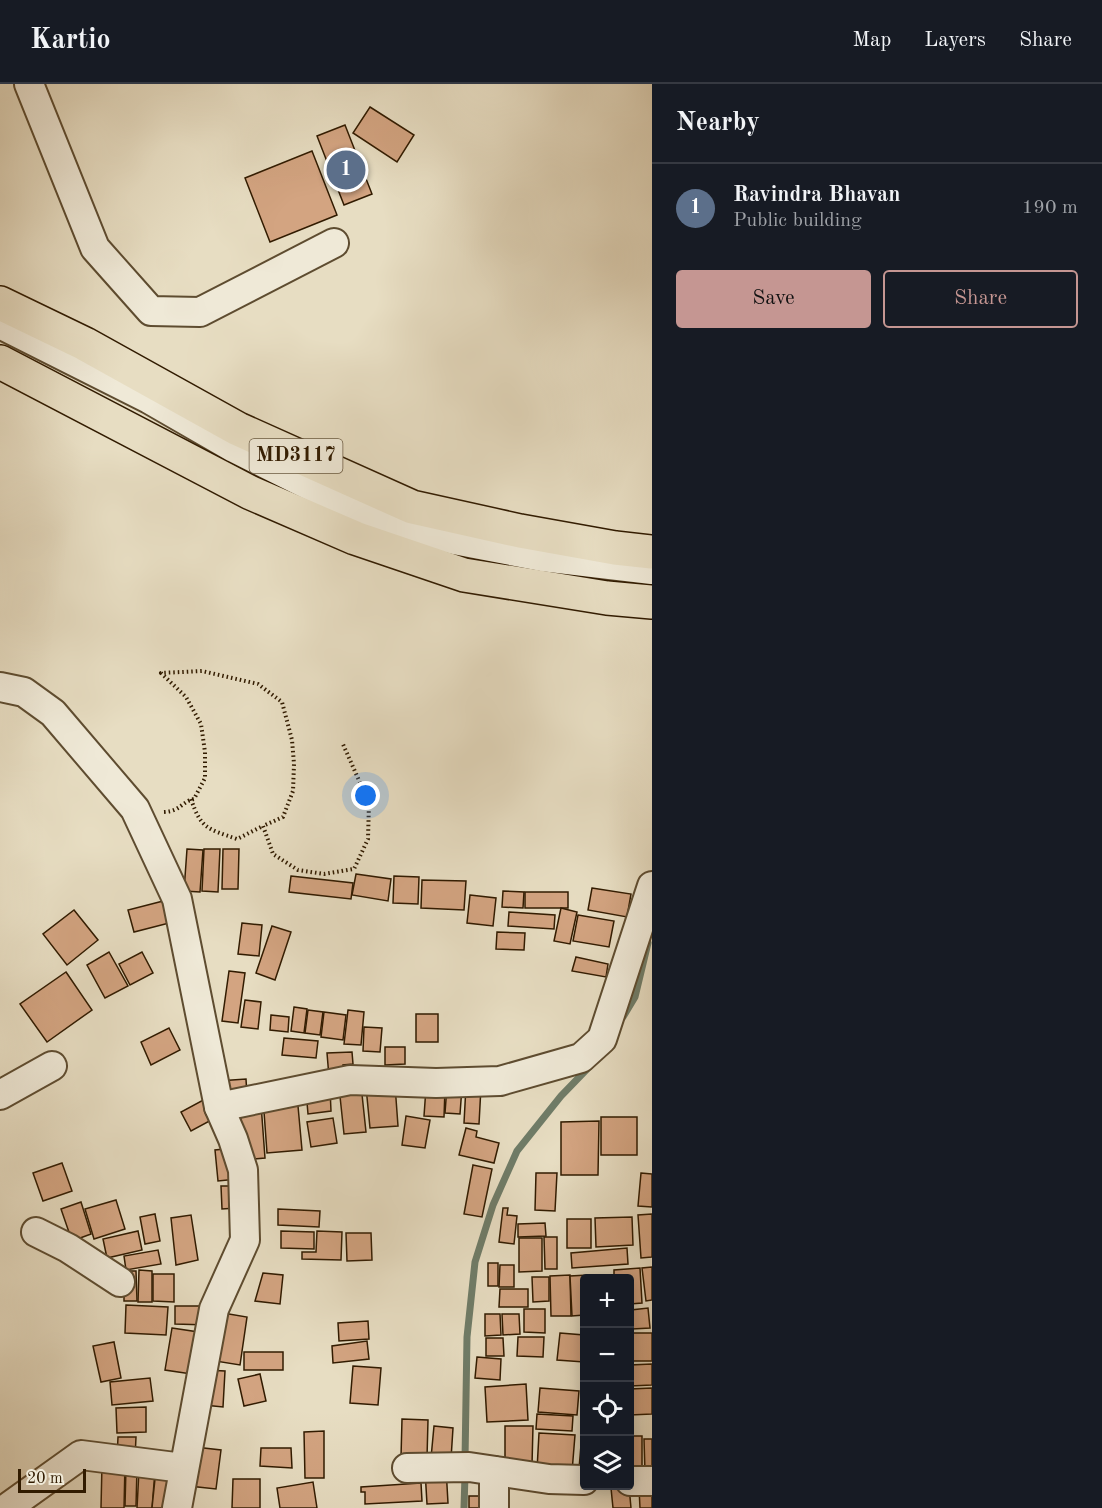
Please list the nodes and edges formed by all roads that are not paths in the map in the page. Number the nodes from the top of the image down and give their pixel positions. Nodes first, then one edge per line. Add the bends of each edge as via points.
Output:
1 (29, 84) edge
2 (334, 243) dead end
3 (0, 303) edge
4 (0, 324) edge
5 (0, 362) edge
6 (652, 552) edge
7 (617, 558) junction
8 (652, 570) edge
9 (652, 602) edge
10 (0, 687) edge
11 (652, 886) edge
12 (52, 1066) dead end
13 (0, 1095) edge
14 (219, 1107) junction
15 (36, 1232) dead end
16 (120, 1282) dead end
17 (183, 1468) junction
18 (407, 1468) dead end
19 (469, 1468) junction
20 (580, 1480) edge
21 (634, 1481) edge
22 (652, 1481) edge
23 (7, 1508) edge
24 (177, 1508) edge
25 (494, 1508) edge

1 - 2 street via 95,248 152,311 200,312
3 - 7 main road, MD3117 via 85,344 238,429 412,507
4 - 7 street via 378,520 531,555
5 - 9 main road, MD3117 via 251,494 355,538 464,575
6 - 7 main road, MD3117
7 - 8 street
10 - 14 street via 24,692 53,713 135,809 177,899
11 - 14 street via 602,1039 581,1058 500,1081 350,1080
12 - 13 street
14 - 17 street via 243,1170 245,1240 214,1309
15 - 16 street
17 - 23 street via 81,1455
17 - 24 street
18 - 19 street
19 - 20 street
19 - 25 street
21 - 22 street

